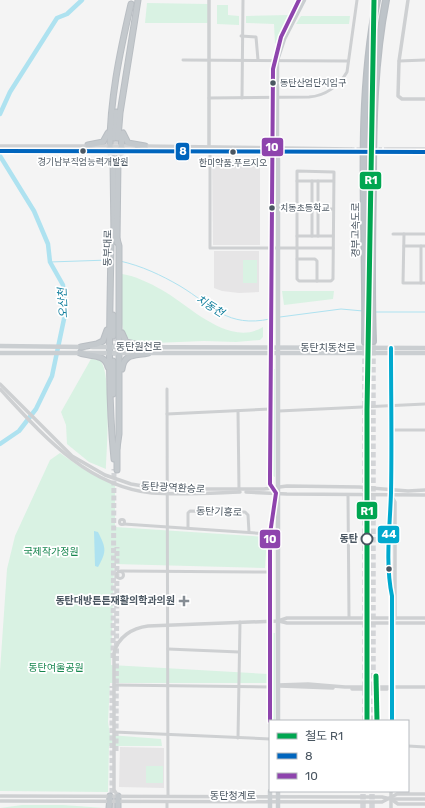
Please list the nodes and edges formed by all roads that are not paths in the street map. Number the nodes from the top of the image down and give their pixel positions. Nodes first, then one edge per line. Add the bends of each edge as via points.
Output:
1 (138, 0) edge
2 (209, 0) edge
3 (243, 0) edge
4 (300, 0) edge
5 (304, 0) edge
6 (357, 0) edge
7 (377, 0) edge
8 (386, 0) edge
9 (408, 0) edge
10 (132, 2) edge
11 (135, 17) junction
12 (241, 36) junction
13 (183, 60) dead end
14 (208, 60) junction
15 (241, 60) junction
16 (258, 60) junction
17 (276, 60) junction
18 (425, 60) edge
19 (348, 61) junction
20 (399, 61) junction
21 (209, 98) junction
22 (242, 98) junction
23 (275, 98) junction
24 (425, 99) edge
25 (111, 124) junction
26 (122, 131) junction
27 (88, 145) junction
28 (0, 146) edge
29 (145, 146) junction
30 (209, 146) junction
31 (110, 149) junction
32 (121, 149) junction
33 (275, 149) junction
34 (425, 149) edge
35 (0, 151) edge
36 (351, 151) tunnel mouth
37 (425, 152) edge
38 (210, 153) junction
39 (116, 159) tunnel mouth
40 (296, 181) junction
41 (312, 181) junction
42 (318, 181) junction
43 (334, 181) junction
44 (296, 209) junction
45 (312, 209) junction
46 (318, 209) junction
47 (333, 209) junction
48 (393, 234) dead end
49 (404, 234) junction
50 (425, 234) edge
51 (296, 236) junction
52 (312, 236) junction
53 (318, 236) junction
54 (333, 236) junction
55 (404, 246) junction
56 (421, 246) junction
57 (425, 246) edge
58 (271, 248) junction
59 (278, 248) junction
60 (296, 248) junction
61 (333, 248) junction
62 (296, 259) junction
63 (115, 272) junction
64 (317, 281) junction
65 (421, 283) junction
66 (425, 283) edge
67 (120, 325) junction
68 (110, 326) junction
69 (115, 336) tunnel mouth
70 (373, 341) tunnel mouth
71 (365, 342) tunnel mouth
72 (0, 346) edge
73 (270, 346) junction
74 (81, 347) junction
75 (109, 347) junction
76 (120, 347) junction
77 (148, 347) junction
78 (279, 347) junction
79 (391, 348) junction
80 (425, 348) edge
81 (0, 353) edge
82 (80, 353) junction
83 (109, 353) junction
84 (120, 353) junction
85 (148, 353) junction
86 (270, 353) junction
87 (279, 353) junction
88 (391, 353) junction
89 (425, 353) edge
90 (270, 369) junction
91 (279, 370) junction
92 (110, 381) junction
93 (119, 382) junction
94 (0, 384) edge
95 (0, 389) edge
96 (167, 389) dead end
97 (5, 391) junction
98 (425, 404) edge
99 (391, 405) junction
100 (270, 409) junction
101 (238, 411) junction
102 (279, 411) junction
103 (168, 414) junction
104 (391, 430) junction
105 (425, 430) edge
106 (117, 448) junction
107 (114, 459) junction
108 (270, 476) junction
109 (279, 476) junction
110 (272, 487) junction
111 (279, 487) junction
112 (239, 490) junction
113 (391, 490) junction
114 (425, 490) edge
115 (168, 491) junction
116 (408, 493) junction
117 (277, 494) junction
118 (348, 495) junction
119 (391, 495) junction
120 (425, 495) edge
121 (390, 516) junction
122 (395, 516) junction
123 (124, 524) dead end
124 (168, 527) junction
125 (188, 528) junction
126 (248, 532) junction
127 (270, 534) junction
128 (168, 571) junction
129 (270, 572) junction
130 (122, 573) dead end
131 (349, 617) junction
132 (394, 618) junction
133 (425, 618) edge
134 (278, 620) junction
135 (270, 621) junction
136 (240, 622) junction
137 (394, 623) junction
138 (425, 623) edge
139 (168, 625) junction
140 (168, 649) junction
141 (239, 652) junction
142 (114, 685) junction
143 (278, 685) junction
144 (168, 686) junction
145 (239, 686) junction
146 (270, 686) junction
147 (392, 686) junction
148 (425, 687) edge
149 (270, 720) edge
150 (278, 720) edge
151 (392, 720) edge
152 (114, 732) junction
153 (168, 735) junction
154 (238, 738) junction
155 (269, 739) edge
156 (409, 746) edge
157 (425, 747) edge
158 (114, 790) junction
159 (392, 792) edge
160 (425, 794) edge
161 (0, 796) edge
162 (168, 796) junction
163 (270, 796) edge
164 (278, 796) edge
165 (110, 799) junction
166 (118, 799) junction
167 (391, 799) junction
168 (425, 799) edge
169 (0, 801) edge
170 (167, 802) junction
171 (425, 804) edge
172 (110, 808) edge
173 (118, 808) edge
174 (167, 808) edge
175 (270, 808) edge
176 (278, 808) edge
177 (391, 808) edge

1 - 11 highway
2 - 14 street
3 - 12 street
4 - 17 main road via 281,37
5 - 17 main road
6 - 19 street
7 - 71 highway, 경부고속도로 via 369,51 365,116
8 - 70 highway, 경부고속도로 via 375,106
9 - 20 street
10 - 11 highway via 118,92 116,138
10 - 25 highway
11 - 26 highway via 136,31
12 - 15 street
12 - 16 street via 256,37
13 - 14 street
14 - 15 street
14 - 21 street
15 - 16 street
15 - 22 street
16 - 17 street
17 - 19 street
17 - 23 main road
18 - 20 street
19 - 23 street via 347,72 342,81 323,94
20 - 24 street via 398,96 402,99
21 - 22 street
21 - 30 street
22 - 23 street
23 - 33 main road
25 - 27 highway via 103,142
25 - 31 highway
26 - 29 highway via 128,143
26 - 32 highway
27 - 28 street
27 - 31 street
29 - 30 street
29 - 32 street
30 - 33 street
31 - 32 street
31 - 35 street
32 - 38 street
33 - 36 street
33 - 38 street
33 - 58 main road
33 - 59 main road
34 - 37 street via 389,151
38 - 58 street via 210,248
39 - 63 highway, 동부대로
40 - 41 street
40 - 43 street via 296,172 334,172
40 - 44 street
41 - 42 street
41 - 45 street
42 - 43 street
42 - 46 street
43 - 47 street
44 - 45 street
44 - 51 street
45 - 46 street
45 - 52 street
46 - 47 street
46 - 53 street
47 - 54 street
48 - 49 street
49 - 50 street
49 - 55 street
51 - 52 street
51 - 60 street
52 - 53 street
53 - 54 street
54 - 61 street
55 - 56 street
55 - 65 street via 403,283
56 - 57 street
56 - 65 street
58 - 59 street
58 - 73 main road
59 - 60 street
59 - 78 main road
60 - 61 street
60 - 62 street
61 - 64 street via 333,279
62 - 64 street via 297,279
62 - 64 street via 317,261
63 - 67 highway
63 - 68 highway
63 - 69 highway, 동부대로
65 - 66 street
67 - 76 highway
67 - 77 highway via 126,342
68 - 74 highway via 103,341
68 - 75 highway
72 - 74 main road, 동탄원천로
73 - 77 main road, 동탄원천로
73 - 78 main road, 동탄원천로
73 - 86 main road
74 - 75 main road, 동탄원천로
75 - 76 main road, 동탄원천로
75 - 83 highway
76 - 77 main road, 동탄원천로
76 - 84 highway
78 - 79 main road, 동탄치동천로
78 - 87 main road
79 - 80 main road, 동탄치동천로
79 - 88 street
81 - 82 main road, 동탄원천로
82 - 83 main road, 동탄원천로
82 - 92 highway via 104,359
83 - 84 main road, 동탄원천로
83 - 92 highway
84 - 85 main road, 동탄원천로
84 - 93 highway
85 - 86 main road, 동탄원천로
85 - 93 highway via 130,356 125,360
86 - 87 main road, 동탄원천로
86 - 90 main road
87 - 88 main road, 동탄치동천로
87 - 91 main road
88 - 89 main road, 동탄치동천로
88 - 99 street
90 - 91 main road via 273,367
90 - 100 main road
91 - 102 main road
92 - 107 highway
93 - 106 highway
94 - 97 street, 동탄광역환승로
95 - 97 street, 동탄광역환승로
96 - 103 street
97 - 115 street, 동탄광역환승로 via 50,437 77,459 105,475 140,486
98 - 99 street
99 - 102 street
99 - 104 street
100 - 101 street
100 - 108 main road
101 - 103 street
101 - 112 street
102 - 109 main road
103 - 115 street
104 - 105 street
104 - 113 street
106 - 107 highway via 115,470
106 - 107 highway via 115,360
108 - 109 main road
108 - 110 main road
109 - 111 main road
110 - 111 street, 동탄광역환승로
110 - 112 street, 동탄광역환승로
110 - 117 main road
111 - 113 street, 동탄광역환승로
111 - 117 main road
112 - 115 street, 동탄광역환승로
113 - 116 street, 동탄광역환승로
113 - 119 street
114 - 116 street
115 - 117 street, 동탄광역환승로
115 - 124 street
116 - 119 street, 동탄광역환승로
116 - 120 street
117 - 118 street, 동탄광역환승로
117 - 127 main road
117 - 134 main road
118 - 119 street, 동탄광역환승로
118 - 131 street
119 - 121 street
119 - 122 street via 395,502
121 - 122 street
121 - 132 street via 389,582
122 - 132 street
123 - 124 street, 동탄기흥로
124 - 125 street, 동탄기흥로
124 - 128 street
125 - 126 street, 동탄기흥로
125 - 126 street, 동탄기흥로 via 190,511 245,512 248,515
126 - 127 street, 동탄기흥로
127 - 129 main road
128 - 129 street
128 - 130 street
128 - 139 street
129 - 135 main road
131 - 132 street
131 - 134 street
132 - 133 street
132 - 137 street
134 - 135 street
134 - 137 street via 287,623
134 - 143 main road
135 - 136 street
135 - 146 main road
136 - 139 street
136 - 141 street
137 - 138 street
137 - 147 street
139 - 140 street
139 - 142 street via 141,627 129,632 120,640 114,653
140 - 141 street
140 - 144 street
141 - 145 street
142 - 144 street
142 - 152 street
143 - 147 street via 358,689 387,689
143 - 150 main road
144 - 145 street
144 - 153 street
145 - 146 street
145 - 154 street
146 - 149 main road
147 - 148 street
147 - 151 street
152 - 153 street
152 - 158 street
153 - 154 street
153 - 162 street
154 - 155 street
156 - 157 street
158 - 165 street
158 - 166 street
159 - 167 street
160 - 167 street via 398,794
161 - 165 street, 동탄청계로
162 - 163 street, 동탄청계로
162 - 166 street, 동탄청계로
163 - 164 street, 동탄청계로
163 - 170 street, 동탄청계로
163 - 175 main road
164 - 167 street, 동탄청계로 via 382,802
164 - 176 main road
165 - 166 street, 동탄청계로
165 - 169 street, 동탄청계로
165 - 172 highway
166 - 170 street, 동탄청계로 via 126,802
166 - 173 highway
167 - 168 street
167 - 171 street via 398,804
167 - 177 street
170 - 174 street

